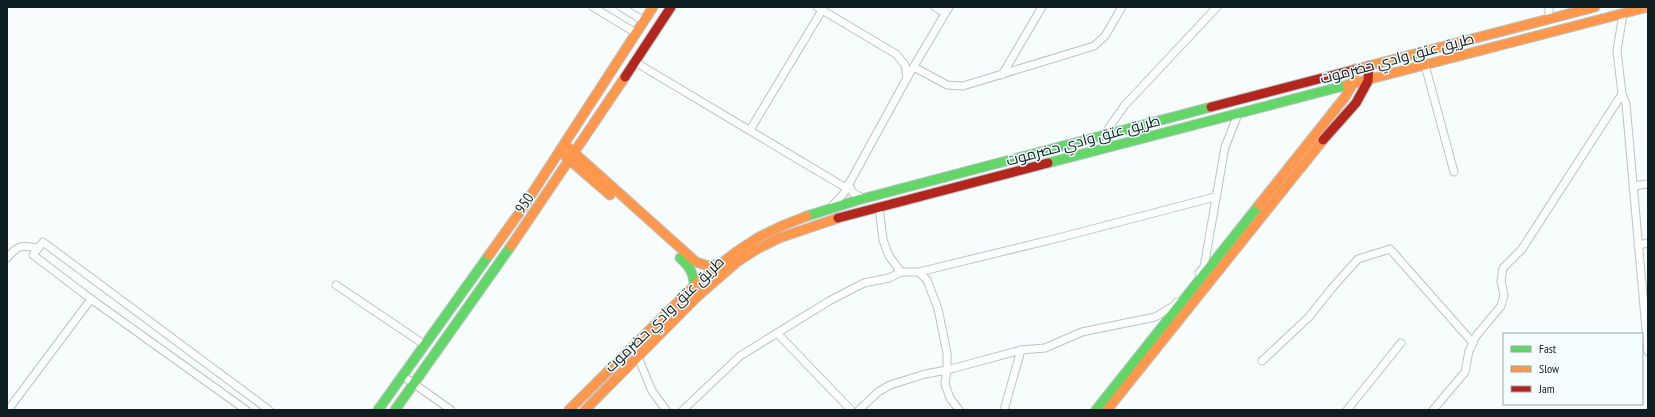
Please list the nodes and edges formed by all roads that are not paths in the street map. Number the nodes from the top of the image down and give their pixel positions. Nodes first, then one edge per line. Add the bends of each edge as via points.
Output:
1 (593, 7) edge
2 (620, 7) edge
3 (653, 7) edge
4 (670, 7) edge
5 (935, 7) edge
6 (1042, 7) edge
7 (1122, 7) edge
8 (1217, 7) edge
9 (1550, 7) edge
10 (1595, 7) edge
11 (1648, 7) edge
12 (821, 8) edge
13 (947, 10) edge
14 (1563, 11) edge
15 (1622, 11) edge
16 (1550, 19) junction
17 (644, 21) junction
18 (636, 33) junction
19 (634, 62) junction
20 (1425, 65) junction
21 (1369, 66) junction
22 (914, 67) junction
23 (1355, 69) junction
24 (1002, 75) junction
25 (907, 78) junction
26 (1368, 81) junction
27 (1352, 84) junction
28 (1622, 94) junction
29 (1238, 100) junction
30 (1239, 114) junction
31 (750, 130) junction
32 (1104, 136) junction
33 (562, 147) junction
34 (572, 156) junction
35 (1454, 172) dead end
36 (1648, 184) edge
37 (847, 186) junction
38 (1633, 186) junction
39 (1215, 197) junction
40 (864, 199) junction
41 (879, 207) junction
42 (828, 208) junction
43 (774, 229) junction
44 (779, 239) junction
45 (1648, 243) edge
46 (1638, 244) junction
47 (37, 248) junction
48 (7, 258) edge
49 (719, 264) junction
50 (901, 272) junction
51 (919, 272) junction
52 (336, 285) dead end
53 (694, 285) junction
54 (91, 299) junction
55 (1646, 310) edge
56 (777, 333) junction
57 (1401, 343) dead end
58 (1473, 343) junction
59 (424, 345) junction
60 (1021, 350) junction
61 (1648, 352) edge
62 (638, 357) junction
63 (1262, 361) dead end
64 (947, 370) junction
65 (402, 376) junction
66 (414, 384) junction
67 (8, 410) edge
68 (246, 410) edge
69 (270, 410) edge
70 (378, 410) edge
71 (395, 410) edge
72 (451, 410) edge
73 (569, 410) edge
74 (585, 410) edge
75 (666, 410) edge
76 (683, 410) edge
77 (852, 410) edge
78 (859, 410) edge
79 (959, 410) edge
80 (1004, 410) edge
81 (1096, 410) edge
82 (1107, 410) edge
83 (1348, 410) edge
84 (1433, 410) edge

1 - 18 street
2 - 17 street
3 - 17 main road, 950
4 - 19 main road, 950 / 950
5 - 13 street
6 - 24 street
7 - 24 street via 1105,36 1094,46
8 - 32 street via 1125,105
9 - 16 street
10 - 14 main road, طريق عتق وادي حضرموت
11 - 15 main road, طريق عتق وادي حضرموت
12 - 25 street via 896,54 906,65
12 - 31 street
13 - 22 street
14 - 16 main road, طريق عتق وادي حضرموت
15 - 20 main road, طريق عتق وادي حضرموت
15 - 28 street via 1617,51
16 - 21 main road, طريق عتق وادي حضرموت
17 - 18 main road, 950
18 - 33 main road, 950
19 - 31 street
19 - 34 main road, 950 / 950
20 - 26 main road, طريق عتق وادي حضرموت
20 - 35 street
21 - 23 main road, طريق عتق وادي حضرموت
21 - 26 main road
22 - 24 street via 941,83 952,86 964,86
22 - 25 street
23 - 27 main road
23 - 29 main road, طريق عتق وادي حضرموت
25 - 37 street
26 - 27 main road, طريق عتق وادي حضرموت
26 - 82 main road via 1356,103 1333,128
27 - 30 main road, طريق عتق وادي حضرموت
27 - 81 main road via 1345,97
28 - 38 street via 1626,104
28 - 58 street via 1522,249 1504,268 1501,281 1504,295 1501,306
29 - 30 street
29 - 32 main road, طريق عتق وادي حضرموت
30 - 39 street via 1225,147
30 - 41 main road, طريق عتق وادي حضرموت
31 - 37 street
32 - 40 main road, طريق عتق وادي حضرموت
33 - 34 main road
33 - 59 main road, 950 via 522,209
34 - 49 main road via 696,262 708,266
34 - 53 main road via 688,264 694,275
34 - 66 main road, 950 / 950 via 533,216
36 - 38 street
37 - 40 street
37 - 42 street via 838,201
38 - 46 street
39 - 51 street
39 - 60 street via 1204,267 1174,305 1155,317 1082,332 1045,348
40 - 42 main road, طريق عتق وادي حضرموت
41 - 44 main road, طريق عتق وادي حضرموت via 820,223
41 - 50 street via 882,240 889,256
42 - 43 main road, طريق عتق وادي حضرموت
43 - 44 main road
43 - 49 main road, طريق عتق وادي حضرموت
44 - 62 main road, طريق عتق وادي حضرموت via 747,255 721,276
45 - 46 street
46 - 55 street
47 - 48 street via 23,246 14,250
47 - 54 street via 32,255
47 - 69 street via 43,242
49 - 53 main road, طريق عتق وادي حضرموت
50 - 51 street
50 - 56 street via 889,278 864,284 829,300
51 - 64 street via 927,280 938,309 947,354
52 - 59 street
53 - 73 main road, طريق عتق وادي حضرموت
54 - 67 street
54 - 68 street
55 - 61 street
56 - 76 street via 740,356
56 - 77 street
57 - 83 street
58 - 63 street via 1390,249 1358,259 1309,317
58 - 84 street via 1465,372
59 - 65 main road, 950
60 - 64 street
60 - 80 street
62 - 74 main road, طريق عتق وادي حضرموت
62 - 75 street via 652,391
64 - 78 street via 890,385 878,392
64 - 79 street via 947,391
65 - 66 street
65 - 70 main road, 950
66 - 71 main road, 950 / 950
66 - 72 street

